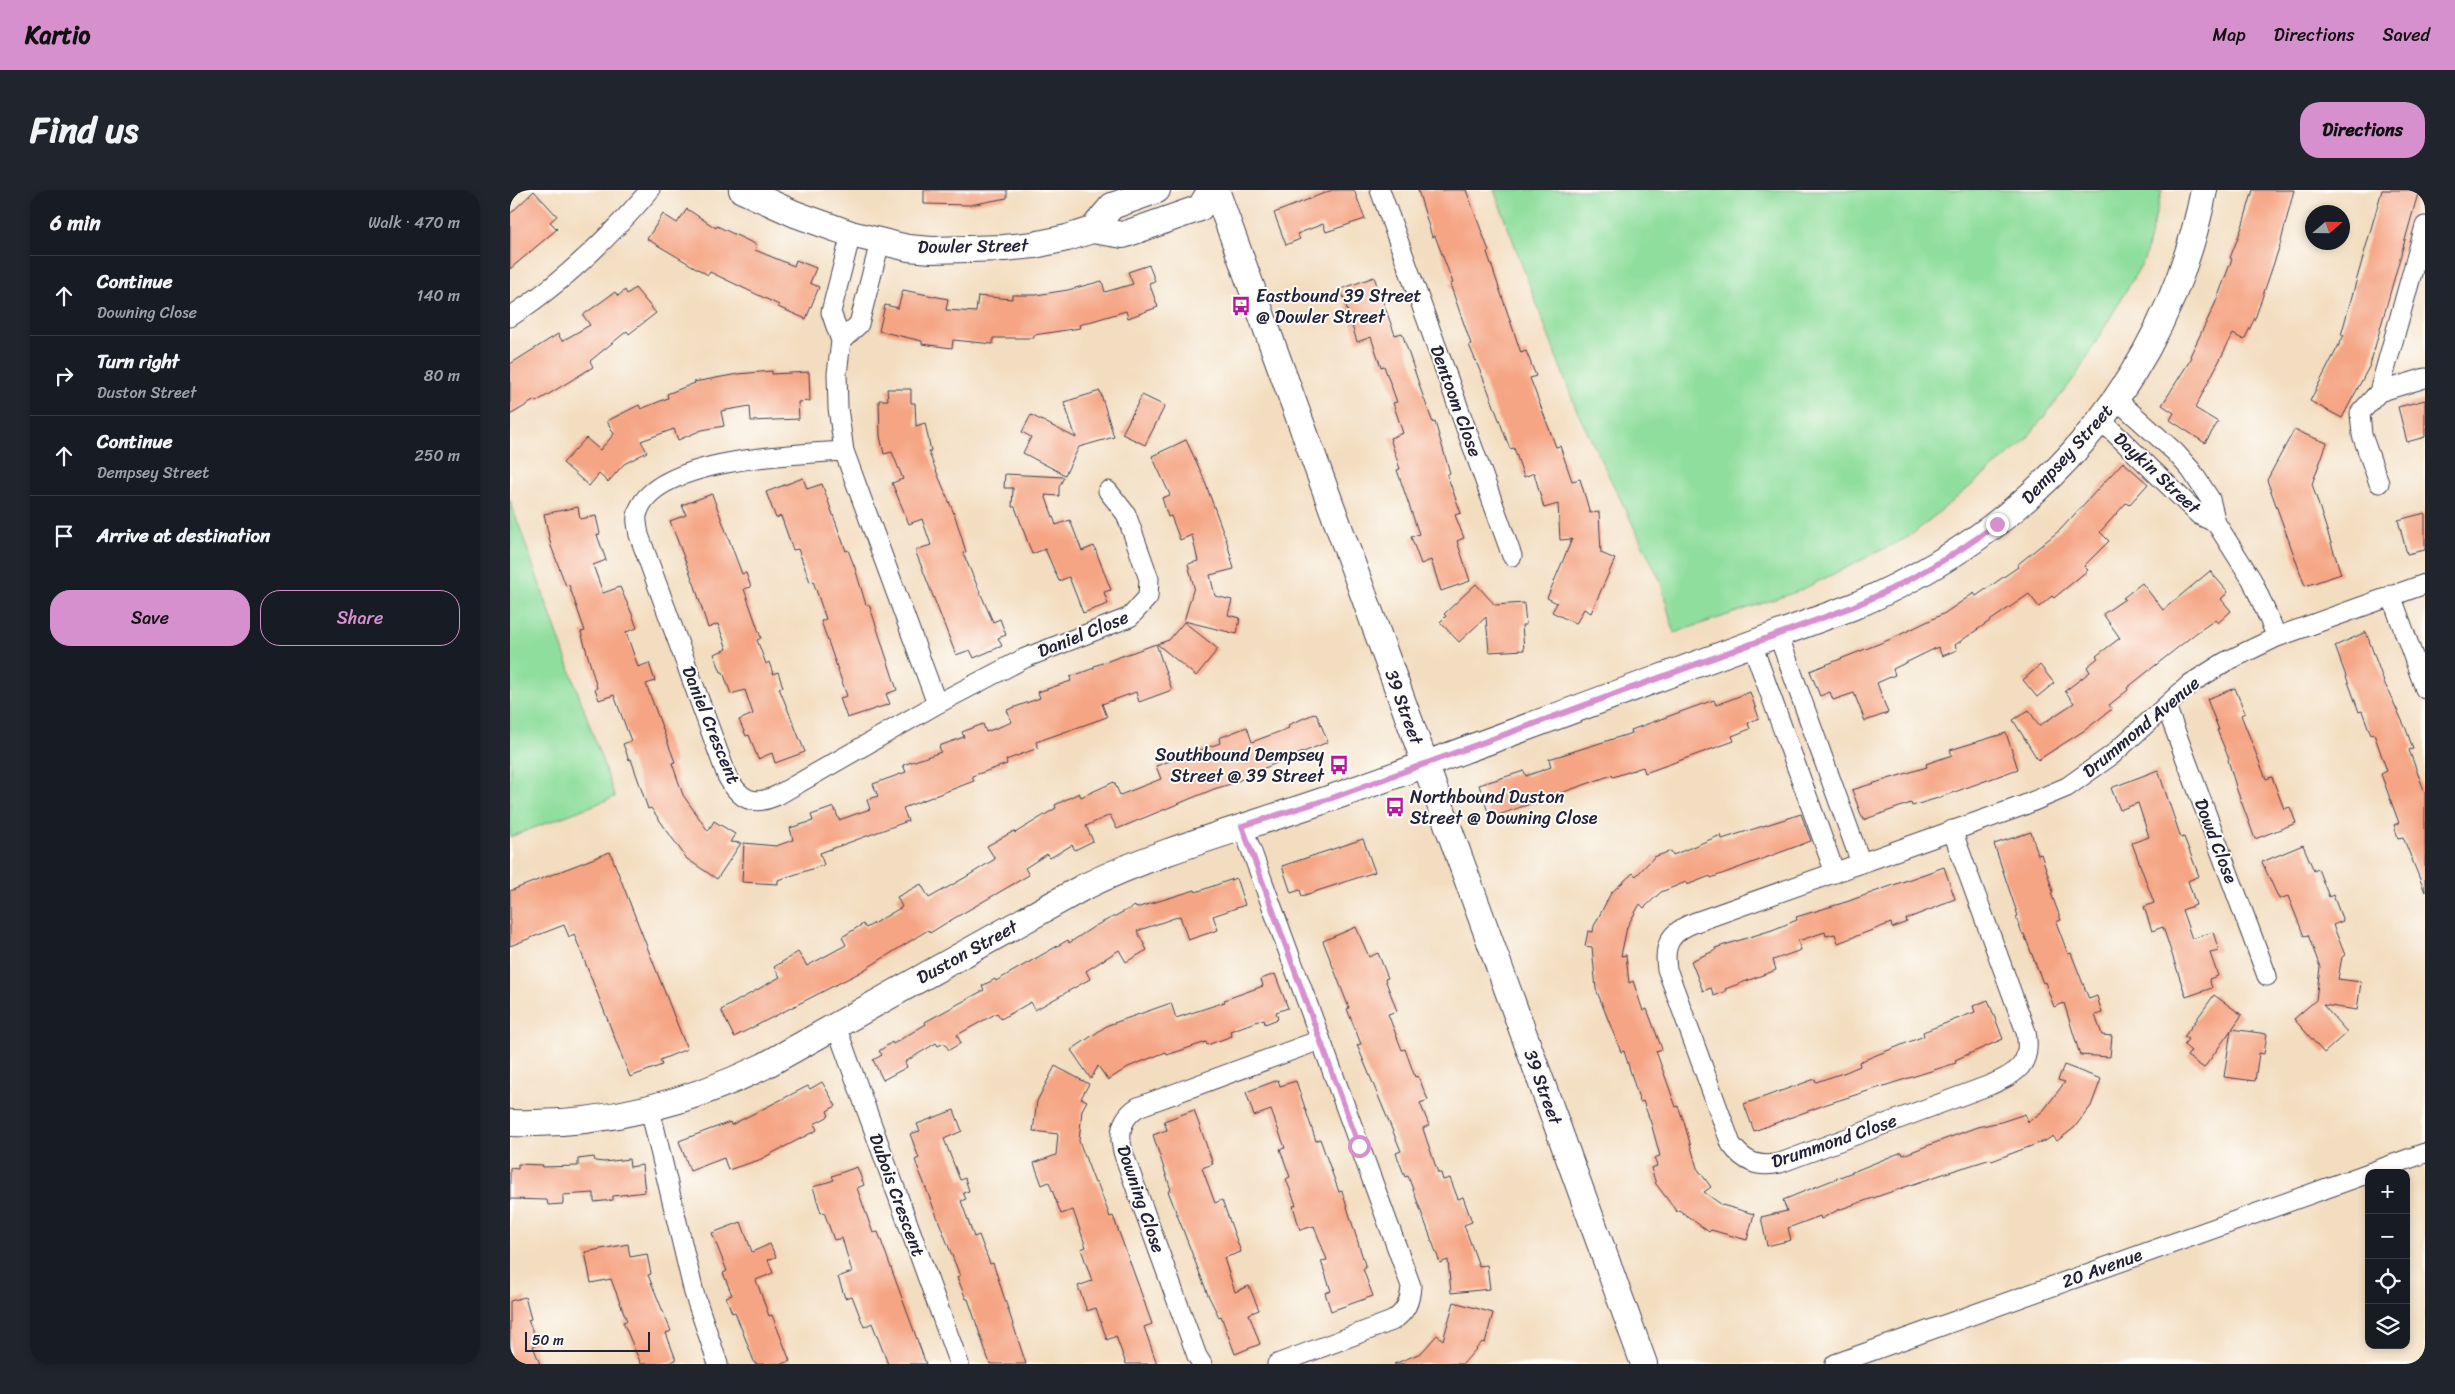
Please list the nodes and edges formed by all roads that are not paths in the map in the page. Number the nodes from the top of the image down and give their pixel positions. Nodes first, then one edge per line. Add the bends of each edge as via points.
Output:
1 (650, 190) edge
2 (742, 190) edge
3 (1157, 190) edge
4 (1211, 190) edge
5 (1216, 190) edge
6 (1380, 190) edge
7 (2204, 190) edge
8 (2425, 226) edge
9 (1092, 230) junction
10 (851, 234) junction
11 (880, 242) junction
12 (510, 317) edge
13 (841, 341) junction
14 (2425, 378) edge
15 (2379, 392) junction
16 (2116, 399) junction
17 (2101, 420) junction
18 (844, 451) junction
19 (2378, 484) dead end
20 (1108, 491) dead end
21 (2216, 523) junction
22 (1512, 556) dead end
23 (2425, 584) edge
24 (2391, 596) junction
25 (1778, 634) junction
26 (2277, 636) junction
27 (1752, 644) junction
28 (2425, 689) edge
29 (937, 704) junction
30 (2166, 706) junction
31 (1425, 764) junction
32 (1242, 826) junction
33 (1952, 830) junction
34 (1861, 863) junction
35 (1835, 873) junction
36 (2267, 976) dead end
37 (836, 1026) junction
38 (1320, 1040) junction
39 (650, 1109) junction
40 (510, 1122) edge
41 (2425, 1153) edge
42 (2380, 1169) edge
43 (2365, 1174) edge
44 (718, 1364) edge
45 (959, 1364) edge
46 (1202, 1364) edge
47 (1277, 1364) edge
48 (1644, 1364) edge
49 (1835, 1364) edge

1 - 12 street via 574,270
2 - 10 street, Dowler Street
3 - 9 street via 1112,206
4 - 9 street, Dowler Street via 1200,208 1123,235
5 - 31 street, 39 Street
6 - 22 street, Dentoom Close
7 - 16 street, Dempsey Street via 2192,243 2174,290 2150,342
8 - 15 street
9 - 11 street, Dowler Street via 1048,242 1004,248 932,250
10 - 11 street, Dowler Street
10 - 13 street via 831,312
11 - 13 street via 859,324
13 - 18 street via 837,374
14 - 15 street
15 - 19 street via 2360,413 2368,457
16 - 17 street, Dempsey Street
16 - 21 street, Daykin Street via 2191,470 2210,499
17 - 21 street, Daykin Street via 2199,515
17 - 25 street, Dempsey Street via 2025,502 1962,549 1891,591
18 - 29 street
18 - 29 street, Daniel Crescent via 733,461 686,474 650,493 643,502 636,522 639,535 728,776 745,798 769,800
20 - 29 street, Daniel Close via 1126,514 1146,568 1150,588 1144,605 1130,617 1031,655
21 - 26 street, Daykin Street via 2252,580
23 - 24 street, Drummond Avenue
24 - 26 street, Drummond Avenue
24 - 28 street
25 - 27 street, Dempsey Street
25 - 34 street
26 - 30 street, Drummond Avenue via 2210,671
27 - 31 street, Dempsey Street
27 - 35 street
30 - 33 street, Drummond Avenue via 2112,755 2067,787
30 - 36 street, Dowd Close
31 - 32 street, Duston Street
31 - 48 street, 39 Street
32 - 37 street, Duston Street via 1118,870
32 - 38 street
33 - 34 street, Drummond Avenue
33 - 35 street, Drummond Close via 2026,1032 2028,1052 2024,1061 2010,1076 1990,1084 1780,1162 1754,1164 1737,1152 1727,1132 1666,969 1667,944 1671,936 1686,925
34 - 35 street, Drummond Avenue
37 - 39 street, Duston Street via 730,1083
37 - 45 street, Dubois Crescent
38 - 46 street, Downing Close via 1138,1108 1125,1117 1122,1124 1121,1146
38 - 47 street via 1408,1275 1410,1297 1405,1311 1392,1321
39 - 40 street, Duston Street via 569,1122
39 - 44 street via 694,1293
41 - 42 street, 20 Avenue
43 - 49 street, 20 Avenue

